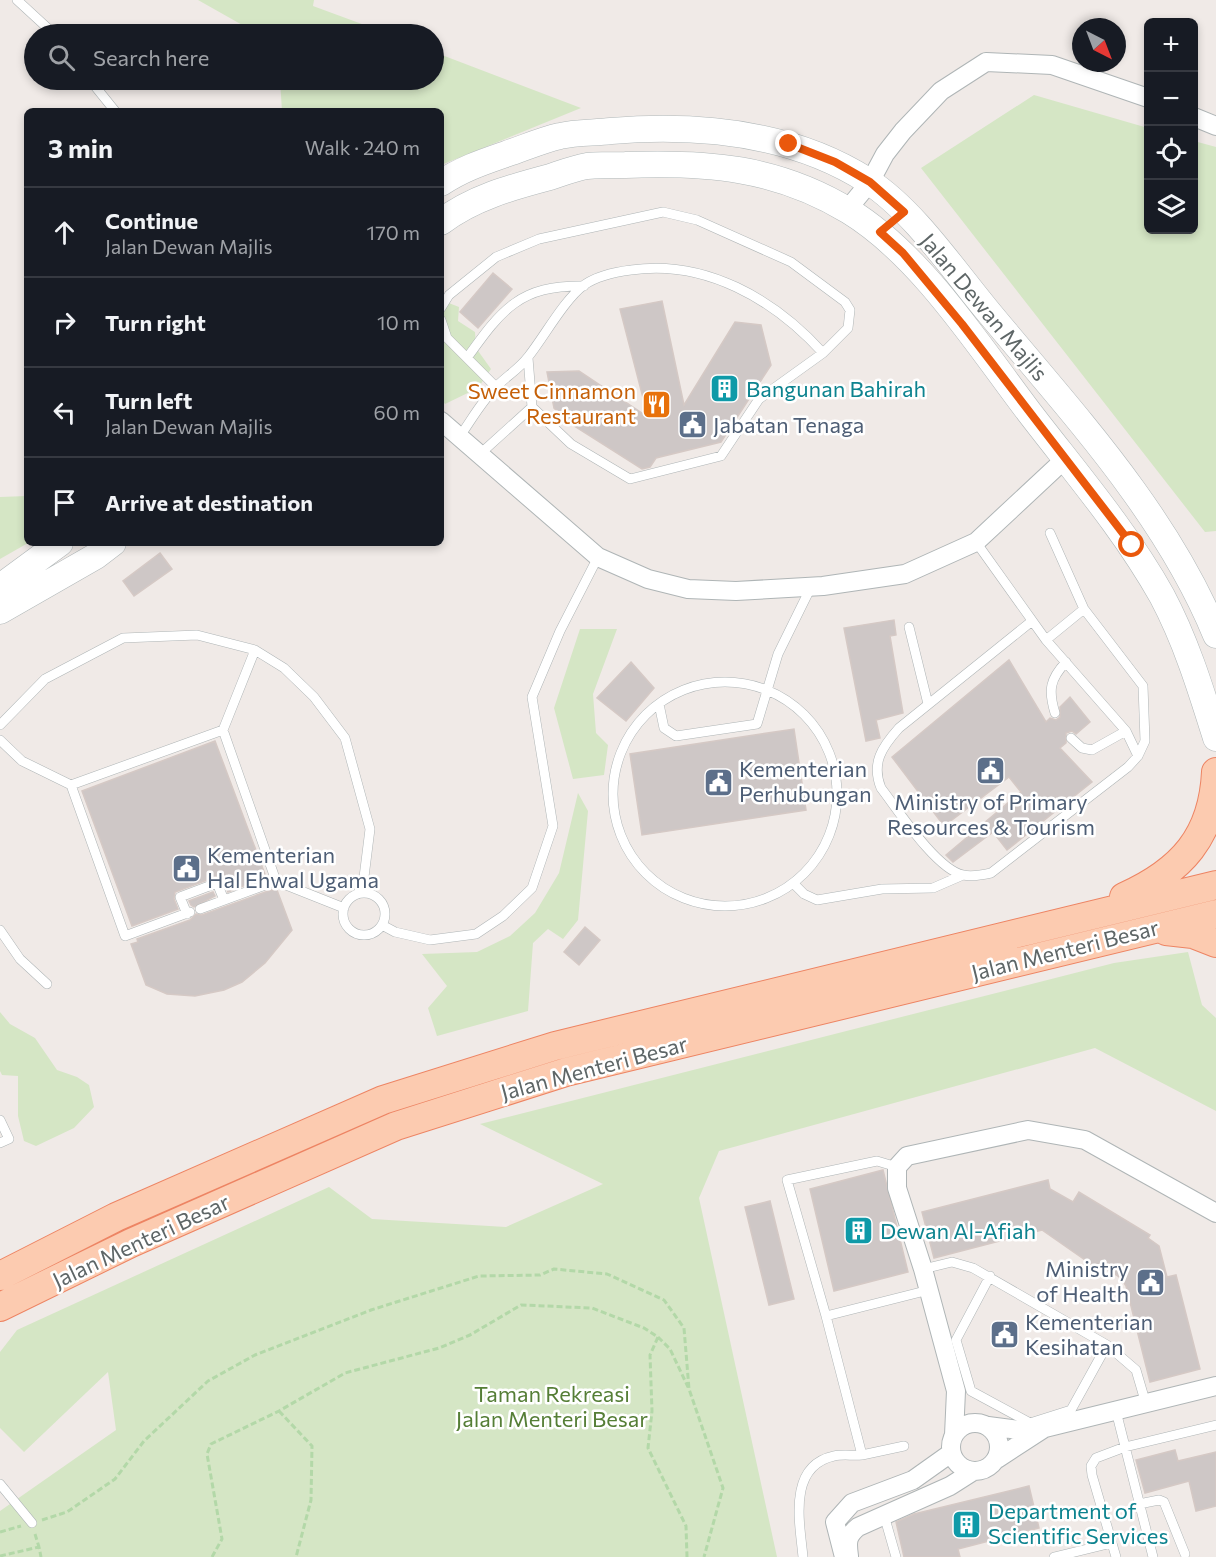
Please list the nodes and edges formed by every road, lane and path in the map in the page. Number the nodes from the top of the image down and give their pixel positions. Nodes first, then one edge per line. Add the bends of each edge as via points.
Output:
1 (17, 0) edge
2 (43, 24) edge
3 (98, 90) edge
4 (1144, 96) edge
5 (113, 108) edge
6 (1198, 119) edge
7 (1216, 126) edge
8 (444, 181) edge
9 (870, 182) junction
10 (847, 210) junction
11 (904, 212) junction
12 (444, 220) edge
13 (880, 232) junction
14 (584, 286) junction
15 (444, 303) edge
16 (444, 329) edge
17 (823, 353) junction
18 (467, 358) junction
19 (528, 358) junction
20 (496, 387) junction
21 (532, 407) junction
22 (444, 423) edge
23 (460, 436) junction
24 (480, 454) junction
25 (1065, 459) junction
26 (1050, 533) dead end
27 (976, 542) junction
28 (56, 546) edge
29 (109, 546) edge
30 (598, 557) junction
31 (0, 587) edge
32 (811, 587) junction
33 (1084, 609) junction
34 (0, 611) edge
35 (1032, 621) junction
36 (909, 627) dead end
37 (1216, 635) edge
38 (1046, 640) junction
39 (255, 650) junction
40 (1066, 662) junction
41 (768, 689) junction
42 (659, 704) junction
43 (928, 704) junction
44 (1055, 713) dead end
45 (0, 725) edge
46 (223, 730) junction
47 (1126, 731) junction
48 (1071, 738) dead end
49 (1216, 738) edge
50 (0, 740) edge
51 (1138, 756) junction
52 (1216, 772) edge
53 (71, 785) junction
54 (963, 875) junction
55 (276, 881) junction
56 (793, 883) junction
57 (1216, 885) edge
58 (358, 894) junction
59 (224, 900) junction
60 (344, 908) junction
61 (200, 909) dead end
62 (1216, 914) edge
63 (1070, 920) junction
64 (382, 925) junction
65 (0, 930) edge
66 (1151, 930) junction
67 (1216, 943) edge
68 (47, 984) dead end
69 (0, 1120) edge
70 (0, 1143) edge
71 (897, 1167) junction
72 (1216, 1213) edge
73 (923, 1269) junction
74 (0, 1275) edge
75 (990, 1276) junction
76 (929, 1290) junction
77 (0, 1307) edge
78 (826, 1316) junction
79 (658, 1337) junction
80 (1107, 1345) junction
81 (1216, 1386) edge
82 (689, 1389) junction
83 (956, 1391) junction
84 (1146, 1404) junction
85 (279, 1411) junction
86 (1116, 1411) junction
87 (983, 1424) junction
88 (1216, 1425) edge
89 (1045, 1428) junction
90 (954, 1435) junction
91 (904, 1446) dead end
92 (1125, 1447) junction
93 (951, 1454) junction
94 (862, 1455) junction
95 (996, 1460) junction
96 (972, 1472) junction
97 (0, 1484) edge
98 (1139, 1504) junction
99 (884, 1515) junction
100 (33, 1523) junction
101 (0, 1532) edge
102 (1112, 1543) junction
103 (1185, 1554) dead end
104 (0, 1556) edge
105 (41, 1557) edge
106 (212, 1557) edge
107 (296, 1557) edge
108 (687, 1557) edge
109 (704, 1557) edge
110 (803, 1557) edge
111 (843, 1557) edge
112 (849, 1557) edge
113 (896, 1557) edge
114 (1054, 1557) edge
115 (1116, 1557) edge
116 (1153, 1557) edge

1 - 2 lane
3 - 5 lane
4 - 9 street via 1052,65 986,62 941,92 885,154
6 - 7 street
8 - 9 street, Jalan Dewan Majlis via 462,169 561,135 661,127 740,134 789,144 835,162
9 - 10 street
9 - 11 street, Jalan Dewan Majlis
10 - 12 street, Jalan Dewan Majlis via 783,179 739,168 670,163 586,166 496,192
10 - 13 street, Jalan Dewan Majlis
11 - 13 street
11 - 37 street, Jalan Dewan Majlis via 1159,524 1198,590
13 - 25 street, Jalan Dewan Majlis via 903,253 962,324
14 - 17 lane via 612,273 657,266 692,270 723,280 767,303
14 - 18 lane via 536,290 511,304
14 - 19 lane
15 - 17 lane via 496,257 539,239 663,212 697,220 792,262 845,302 850,310 848,328
16 - 18 lane via 447,338
17 - 21 lane via 759,399 721,456 630,479 571,444
18 - 20 lane
19 - 20 lane
19 - 21 lane
20 - 23 lane
21 - 24 lane
22 - 23 street
23 - 24 street
24 - 30 street
25 - 27 street
25 - 49 street, Jalan Dewan Majlis via 1132,545 1163,598 1199,681
26 - 33 lane
27 - 32 street via 905,574
27 - 35 lane
28 - 31 street
29 - 34 street
30 - 32 street via 648,579 688,589
30 - 64 lane via 532,697 553,826 532,888 503,916 476,934 430,939 395,932
32 - 41 lane via 778,654
33 - 38 lane
33 - 51 lane via 1143,686 1145,741
35 - 38 lane
35 - 43 lane
36 - 43 lane
38 - 40 lane
39 - 45 lane via 197,635 123,638 45,679
39 - 46 lane
39 - 58 lane via 284,668 317,700 345,738 370,829
40 - 44 lane via 1053,676 1051,700
40 - 47 lane
41 - 42 lane via 738,682 707,683 677,692
41 - 42 lane via 757,724 676,736 664,728
41 - 56 lane via 794,704 816,726 831,753 838,783 836,814 827,843 810,869
42 - 56 lane via 631,732 618,760 612,790 615,821 626,850 645,874 669,893 698,904 728,907 759,902
43 - 54 lane via 881,748 876,776 881,788 935,855
46 - 53 lane
46 - 55 lane
47 - 48 lane via 1092,750 1082,748
47 - 51 lane
50 - 53 lane via 22,761
51 - 54 lane via 991,873
52 - 63 main road via 1215,800 1203,832 1183,859 1145,887
53 - 59 lane via 125,936 188,913 180,897 217,883
54 - 56 lane via 933,888 882,889 817,900
55 - 59 lane
55 - 60 lane
57 - 63 main road, Jalan Menteri Besar
58 - 60 lane
58 - 64 lane via 366,893 380,902 384,909
59 - 61 lane
60 - 64 lane via 345,923 355,933 370,934
62 - 66 main road, Jalan Menteri Besar
63 - 74 main road, Jalan Menteri Besar via 555,1046 383,1100 116,1217
65 - 68 lane via 20,959
66 - 67 main road via 1192,934
66 - 77 main road, Jalan Menteri Besar via 566,1072 396,1126 131,1243
69 - 70 lane via 9,1139
71 - 72 street via 908,1156 934,1149 1028,1130 1043,1131 1085,1140
71 - 73 street via 897,1188
71 - 78 lane via 877,1161 786,1180
73 - 75 lane via 952,1262
73 - 76 street
75 - 80 lane
75 - 80 lane via 956,1340 971,1391 1030,1423 1071,1410
76 - 78 lane
76 - 83 street
78 - 94 lane
79 - 82 path via 670,1349
79 - 85 path via 592,1308 521,1305 439,1348 345,1373
79 - 108 path via 650,1355 652,1411 648,1448 686,1526
80 - 84 lane via 1136,1370
81 - 84 street
82 - 100 path via 684,1328 664,1300 608,1274 554,1269 540,1275 479,1276 371,1310 255,1355 208,1381 144,1441 115,1479 67,1512
82 - 109 path via 723,1488
83 - 87 street
83 - 90 street
84 - 86 street
85 - 106 path via 212,1444 207,1454 222,1539
85 - 107 path via 312,1446 311,1500
86 - 89 street
86 - 92 lane
87 - 89 street via 1019,1430
87 - 90 street via 969,1423
87 - 95 street via 999,1440
88 - 92 lane
89 - 95 street
90 - 93 street
91 - 94 lane
92 - 98 lane
92 - 102 lane via 1096,1458 1091,1466
93 - 96 street via 955,1462
93 - 111 street via 913,1480 852,1503 835,1522
94 - 110 lane via 833,1456 808,1473 797,1500
95 - 96 street via 981,1471
96 - 99 street
97 - 100 lane
98 - 103 lane via 1164,1502
98 - 116 lane
99 - 112 street via 850,1534
99 - 113 lane
100 - 101 path
102 - 114 lane
102 - 115 lane
104 - 105 path via 39,1547

